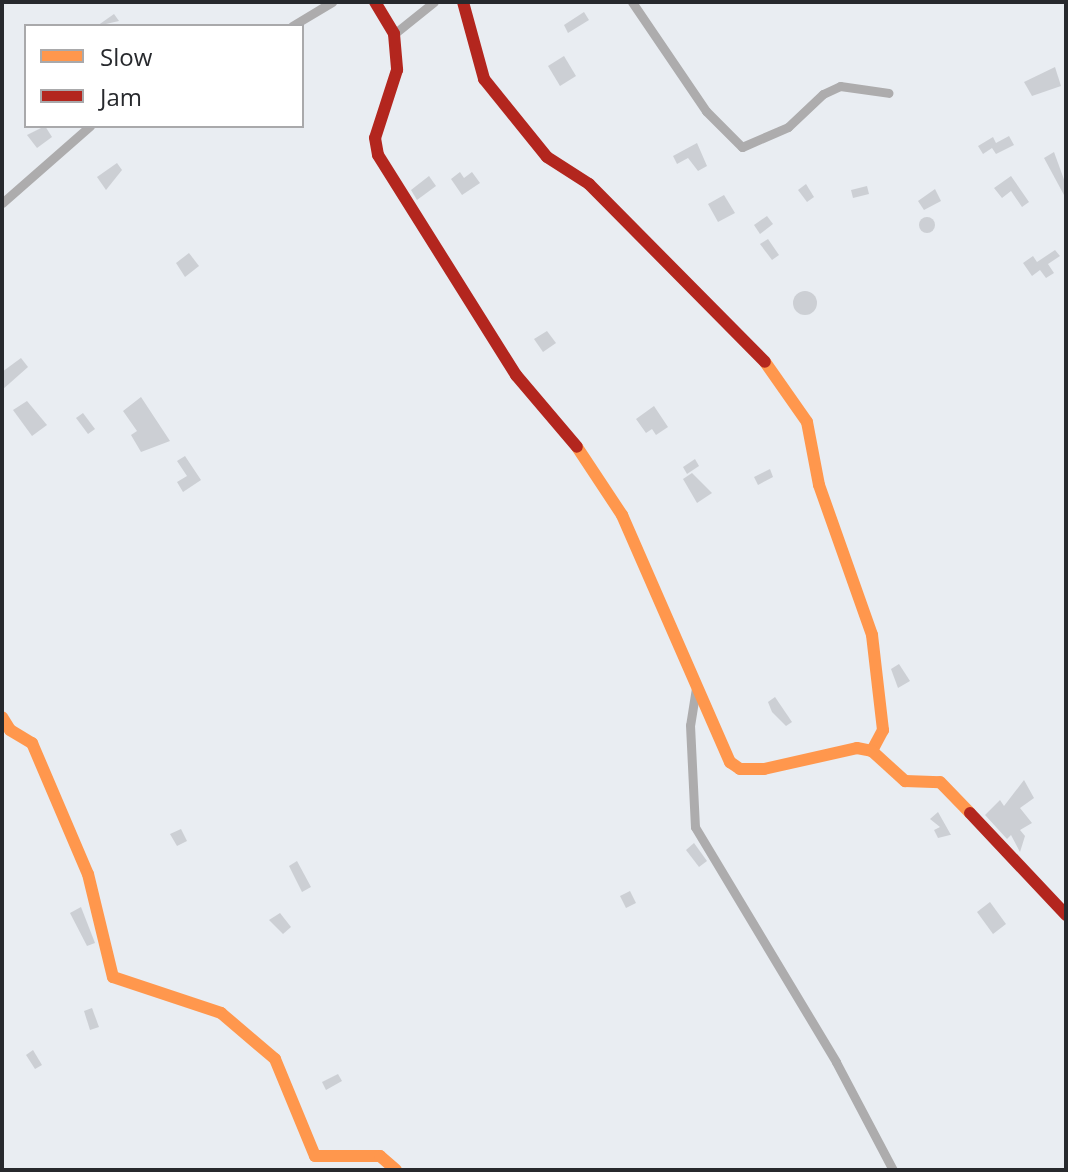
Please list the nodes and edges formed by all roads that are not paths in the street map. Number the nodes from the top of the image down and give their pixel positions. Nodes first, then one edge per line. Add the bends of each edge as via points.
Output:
1 (332, 2) edge
2 (375, 2) edge
3 (434, 2) edge
4 (463, 2) edge
5 (632, 2) edge
6 (295, 24) edge
7 (394, 34) junction
8 (889, 93) dead end
9 (88, 128) edge
10 (2, 203) edge
11 (697, 682) junction
12 (2, 717) edge
13 (872, 751) junction
14 (1066, 915) edge
15 (396, 1170) edge
16 (893, 1170) edge

1 - 6 street
2 - 7 street
3 - 7 street
4 - 13 street via 484,79 547,157 589,184 762,358 807,422 819,485 872,635 883,730
5 - 8 street via 706,111 742,147 788,127 823,94 840,86
7 - 11 street via 397,70 375,138 378,155 516,375 590,462 614,502
9 - 10 street
11 - 13 street via 712,728 730,762 740,769 764,769 857,748
11 - 16 street via 690,725 695,827 836,1062
12 - 15 street via 10,730 32,743 76,845 113,977 221,1013 275,1059 315,1156 380,1156
13 - 14 street via 905,781 940,782

